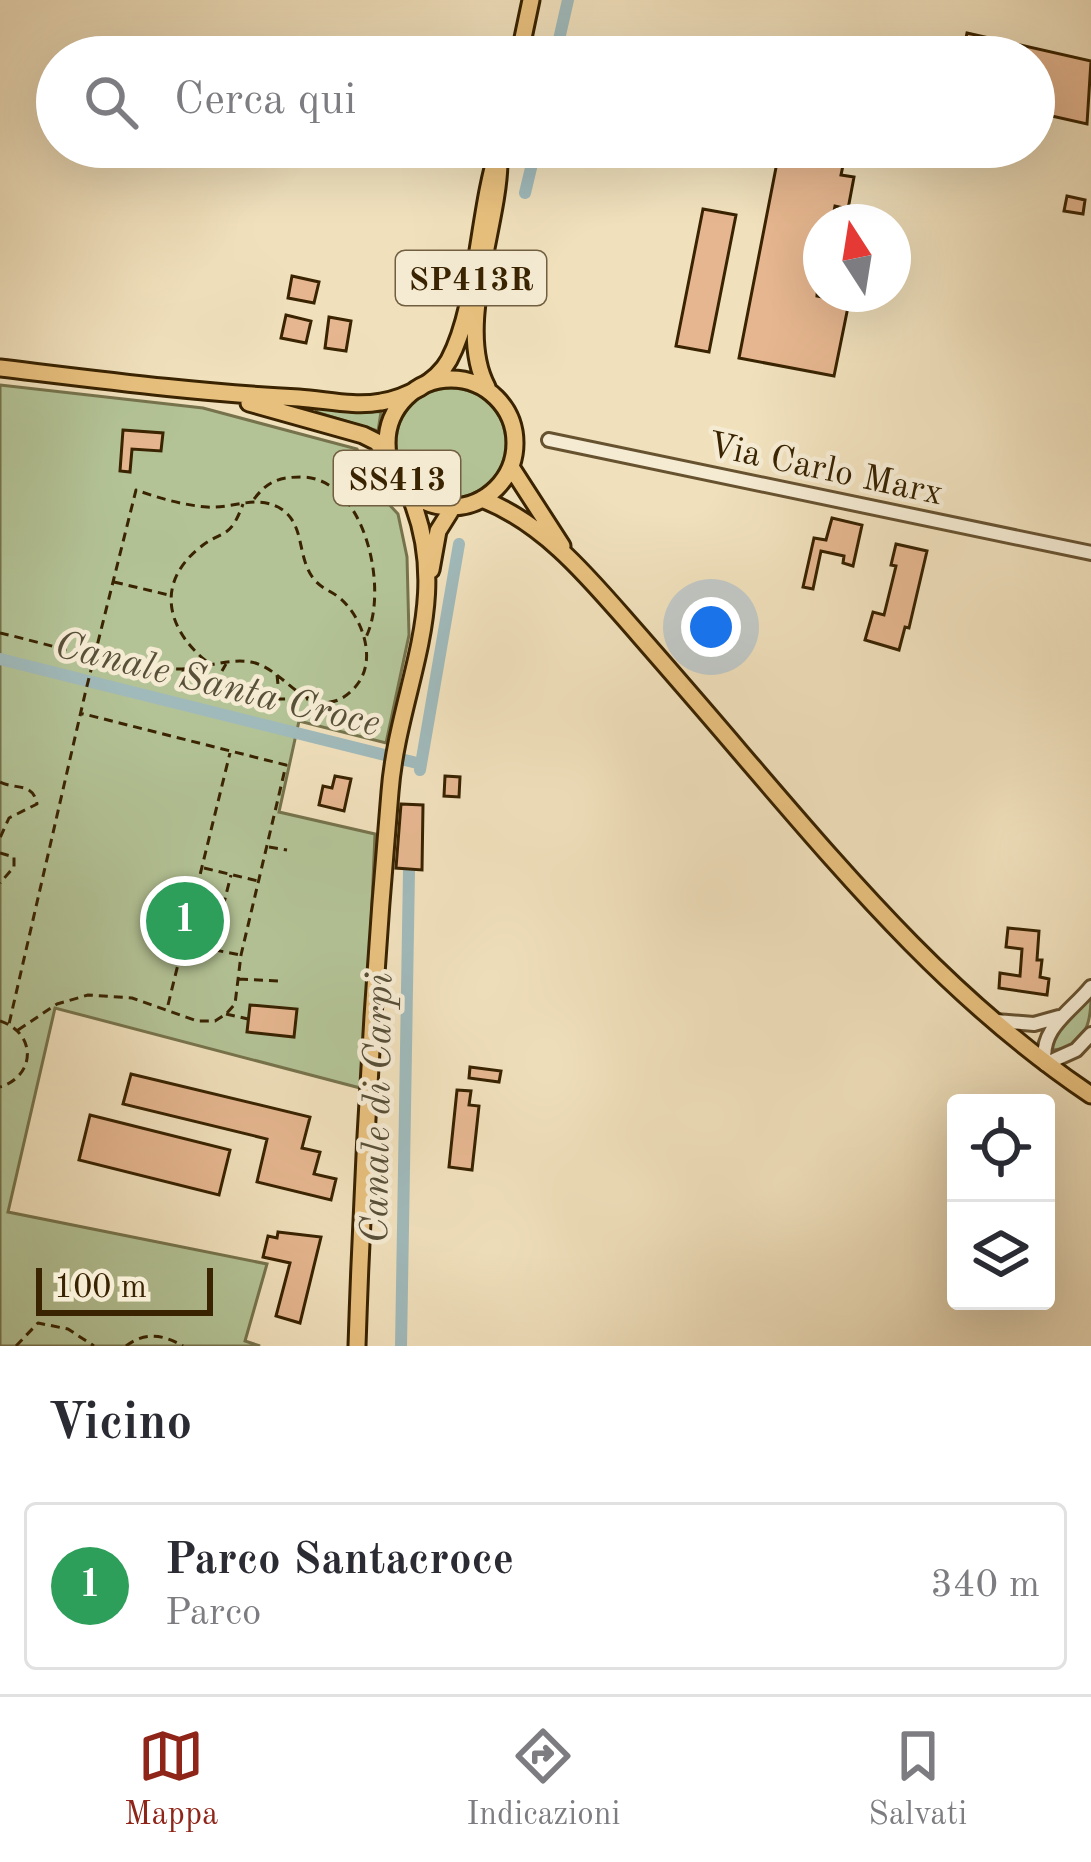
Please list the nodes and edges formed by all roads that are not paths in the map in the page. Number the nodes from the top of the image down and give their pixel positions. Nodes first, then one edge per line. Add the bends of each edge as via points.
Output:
1 (531, 0) edge
2 (523, 36) edge
3 (492, 168) edge
4 (499, 168) edge
5 (0, 368) edge
6 (413, 391) junction
7 (491, 393) junction
8 (217, 394) junction
9 (549, 440) dead end
10 (391, 466) junction
11 (511, 466) junction
12 (406, 489) junction
13 (482, 499) junction
14 (453, 507) junction
15 (1091, 552) edge
16 (567, 554) junction
17 (1091, 562) edge
18 (427, 591) junction
19 (1091, 987) edge
20 (1065, 1015) junction
21 (990, 1020) junction
22 (1091, 1034) edge
23 (1045, 1064) junction
24 (1091, 1095) edge
25 (357, 1346) edge

1 - 2 main road
3 - 6 main road, SP413R via 457,340 441,370
4 - 7 main road, SP413R via 477,323 480,373
5 - 8 main road, SS413
6 - 7 main road, SS413 via 461,379
6 - 8 main road, SS413 via 356,404
6 - 10 main road, SS413 via 388,430
7 - 11 main road, SS413 via 512,427
8 - 10 main road, SS413 via 363,435
9 - 15 street, Via Carlo Marx
10 - 12 main road, SS413
11 - 13 main road, SS413
11 - 16 main road, SS413
12 - 14 main road, SS413
12 - 18 main road via 418,514
13 - 14 main road, SS413
13 - 16 main road, SS413
14 - 18 main road via 438,530
15 - 17 street, Via Carlo Marx
16 - 21 main road, SS413 via 838,867
18 - 25 main road via 391,778
19 - 20 street
20 - 21 street via 1034,1024
20 - 23 street via 1048,1033
21 - 23 main road, SS413
22 - 23 street
23 - 24 main road, SS413

